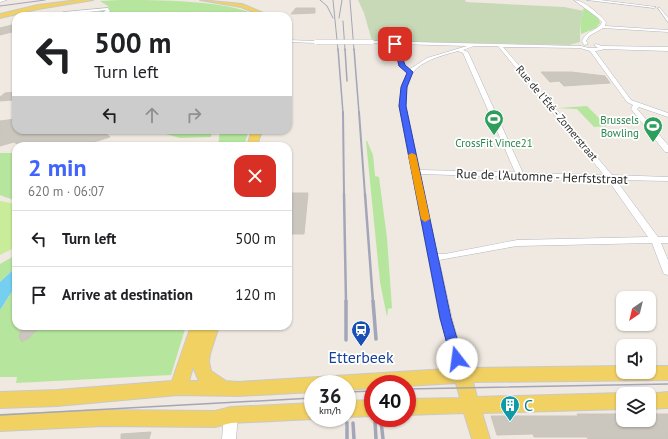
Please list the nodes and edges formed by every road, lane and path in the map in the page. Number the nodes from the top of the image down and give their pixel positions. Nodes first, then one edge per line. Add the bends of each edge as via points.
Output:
1 (5, 0) edge
2 (72, 0) edge
3 (90, 0) edge
4 (203, 0) edge
5 (576, 0) edge
6 (589, 0) edge
7 (0, 1) edge
8 (77, 1) edge
9 (654, 1) dead end
10 (99, 2) edge
11 (62, 4) junction
12 (584, 5) junction
13 (660, 8) junction
14 (108, 9) junction
15 (19, 12) edge
16 (75, 12) edge
17 (107, 12) edge
18 (258, 12) edge
19 (12, 13) edge
20 (0, 14) edge
21 (668, 21) edge
22 (602, 27) junction
23 (668, 31) edge
24 (292, 36) edge
25 (292, 41) edge
26 (308, 42) junction
27 (395, 42) junction
28 (472, 44) junction
29 (480, 45) junction
30 (499, 45) junction
31 (584, 45) junction
32 (292, 47) edge
33 (601, 48) junction
34 (658, 49) junction
35 (668, 49) edge
36 (460, 50) junction
37 (592, 50) junction
38 (668, 57) edge
39 (410, 72) junction
40 (637, 104) junction
41 (668, 108) edge
42 (653, 110) junction
43 (668, 115) edge
44 (668, 150) edge
45 (416, 172) junction
46 (520, 175) junction
47 (611, 178) junction
48 (668, 179) edge
49 (655, 240) junction
50 (668, 240) edge
51 (433, 257) junction
52 (668, 272) edge
53 (199, 330) edge
54 (209, 330) edge
55 (195, 360) junction
56 (668, 373) edge
57 (462, 375) junction
58 (356, 382) edge
59 (304, 385) edge
60 (178, 388) junction
61 (224, 389) junction
62 (0, 400) edge
63 (668, 400) edge
64 (616, 401) edge
65 (656, 401) edge
66 (470, 404) junction
67 (416, 406) edge
68 (304, 411) edge
69 (231, 415) junction
70 (0, 423) edge
71 (229, 439) edge
72 (481, 439) edge

1 - 7 street
2 - 11 main road
3 - 8 main road
4 - 18 main road via 242,6
5 - 12 street
6 - 12 street via 587,5
6 - 13 street
8 - 10 main road
8 - 11 main road
9 - 13 street
10 - 14 street
11 - 15 main road
12 - 22 street via 602,19
13 - 21 street
14 - 16 street
14 - 17 street
19 - 20 main road
22 - 23 street
22 - 31 street via 587,35
24 - 26 street
25 - 26 street
26 - 27 street, bridge
26 - 32 street
27 - 28 street
27 - 39 street via 402,66
28 - 29 street
28 - 36 street
29 - 30 street
29 - 36 street
30 - 31 street
30 - 47 street, Rue de l'Été - Zomerstraat
31 - 33 street
31 - 37 street
33 - 34 street
33 - 37 street
34 - 35 street
34 - 38 street
36 - 39 street via 435,57
36 - 46 street via 465,52
37 - 40 street via 629,101
39 - 45 street via 404,87 402,106
40 - 42 street
40 - 44 street via 634,109
41 - 42 street
42 - 43 street
45 - 46 street, Rue de l'Automne - Herfststraat
45 - 51 street
46 - 47 street, Rue de l'Automne - Herfststraat
47 - 48 street, Rue de l'Automne - Herfststraat
47 - 49 street, Rue de l'Été - Zomerstraat
49 - 50 street
49 - 51 street via 517,243
49 - 52 street, Rue de l'Été - Zomerstraat
51 - 57 street
53 - 55 main road
54 - 55 main road
55 - 60 main road
55 - 61 main road via 210,383
56 - 57 main road
57 - 58 main road
57 - 66 main road
59 - 61 main road
60 - 61 main road
60 - 62 main road
63 - 65 main road
64 - 66 main road
66 - 67 main road
66 - 72 main road
68 - 69 main road
69 - 70 main road via 215,419 103,418
69 - 71 street

